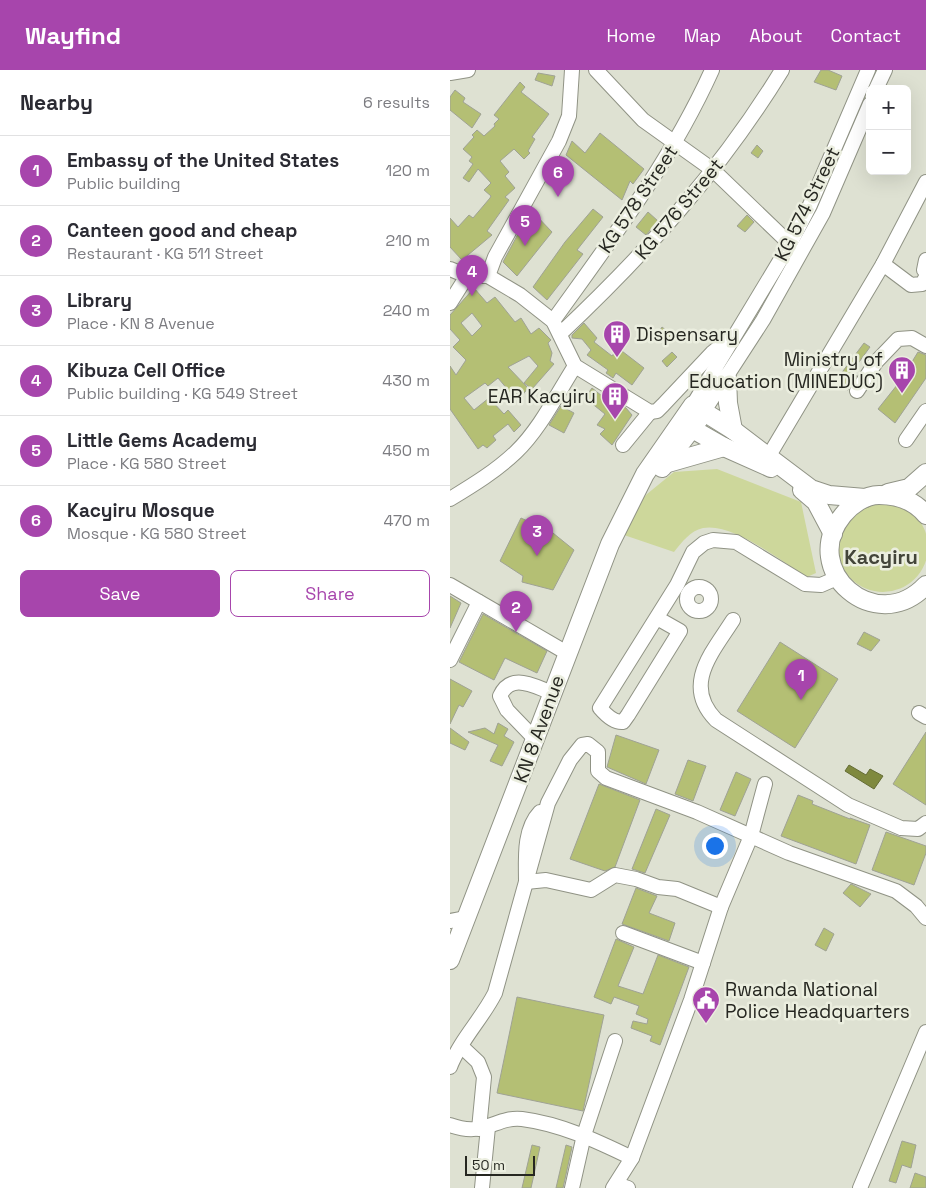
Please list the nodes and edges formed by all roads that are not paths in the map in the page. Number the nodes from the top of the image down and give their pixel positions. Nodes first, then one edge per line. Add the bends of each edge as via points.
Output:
1 (468, 70) edge
2 (572, 70) edge
3 (596, 70) edge
4 (712, 70) edge
5 (782, 70) edge
6 (868, 70) edge
7 (885, 70) edge
8 (450, 73) edge
9 (878, 85) edge
10 (865, 89) edge
11 (866, 113) edge
12 (676, 143) junction
13 (713, 170) junction
14 (926, 182) edge
15 (810, 206) junction
16 (823, 213) junction
17 (790, 244) junction
18 (926, 260) edge
19 (882, 264) junction
20 (450, 269) edge
21 (926, 272) edge
22 (467, 276) junction
23 (488, 276) junction
24 (926, 277) edge
25 (450, 303) edge
26 (553, 321) junction
27 (738, 333) junction
28 (560, 334) junction
29 (926, 346) edge
30 (575, 366) junction
31 (727, 377) junction
32 (857, 391) dead end
33 (699, 408) junction
34 (647, 410) junction
35 (926, 411) edge
36 (688, 426) junction
37 (733, 430) junction
38 (906, 440) dead end
39 (623, 445) dead end
40 (724, 447) junction
41 (766, 460) junction
42 (668, 462) junction
43 (926, 473) edge
44 (872, 497) junction
45 (632, 498) junction
46 (450, 499) edge
47 (926, 515) edge
48 (833, 534) junction
49 (837, 578) junction
50 (450, 585) edge
51 (677, 585) junction
52 (926, 585) edge
53 (690, 592) dead end
54 (919, 599) edge
55 (479, 602) junction
56 (657, 618) junction
57 (733, 620) dead end
58 (567, 653) junction
59 (450, 660) edge
60 (553, 693) junction
61 (535, 739) junction
62 (765, 784) dead end
63 (926, 823) edge
64 (751, 836) junction
65 (526, 882) junction
66 (721, 907) junction
67 (926, 918) edge
68 (458, 920) edge
69 (623, 933) dead end
70 (450, 960) edge
71 (703, 963) junction
72 (926, 1032) edge
73 (615, 1041) dead end
74 (462, 1046) junction
75 (450, 1067) edge
76 (450, 1125) edge
77 (484, 1128) junction
78 (584, 1135) junction
79 (632, 1158) junction
80 (619, 1187) edge
81 (482, 1188) edge
82 (572, 1188) edge
83 (860, 1188) edge

1 - 8 street
2 - 23 street via 569,116
3 - 12 street via 644,120
4 - 12 street, KG 578 Street
5 - 13 street, KG 576 Street via 748,124
6 - 10 street, KG 574 Street
7 - 9 street
10 - 15 street, KG 574 Street
11 - 16 street
12 - 13 street
12 - 26 street, KG 578 Street
13 - 17 street
13 - 28 street, KG 576 Street via 628,269
14 - 19 street
15 - 16 street
15 - 17 street, KG 574 Street
16 - 31 street
17 - 27 street, KG 574 Street
18 - 21 street
19 - 24 street via 911,285 922,284
19 - 41 street
20 - 22 street
22 - 23 street
22 - 25 street
23 - 26 street via 520,295
26 - 28 street
27 - 33 street, KG 574 Street
27 - 34 street, KG 574 Street via 712,353 657,411
28 - 30 street
29 - 32 street via 912,338 898,339 876,362
30 - 34 street
30 - 46 street via 517,451 489,475
31 - 33 street
31 - 37 main road
33 - 36 main road
33 - 37 main road
34 - 39 street, KG 574 Street
35 - 38 street
36 - 40 main road
36 - 42 main road, KN 8 Avenue
36 - 45 main road, KN 8 Avenue via 645,474
37 - 41 main road
40 - 41 main road
40 - 42 main road
41 - 44 main road via 822,494
41 - 48 main road via 816,502
42 - 45 main road, KN 8 Avenue
43 - 44 main road via 909,488
44 - 47 main road via 900,497 912,501
44 - 48 main road via 848,508 836,523
45 - 58 main road, KN 8 Avenue
48 - 49 main road via 831,560
49 - 51 street via 821,585 805,584 736,542 713,540 693,552
49 - 54 main road via 852,594 871,603 885,605
50 - 55 street
51 - 53 street
51 - 56 street
52 - 54 main road
55 - 58 street
55 - 59 street
56 - 56 street via 600,708 619,723 624,722 680,631
57 - 63 street via 706,662 700,682 700,696 706,710 716,720 848,805 901,828 918,829
58 - 60 main road, KN 8 Avenue
60 - 61 main road, KN 8 Avenue
60 - 61 street via 513,682 505,686 500,696 507,710
61 - 68 main road, KN 8 Avenue
62 - 64 street
64 - 65 street via 600,774 598,752 588,744 582,745 570,760 548,803
64 - 66 street
64 - 67 street via 828,868 896,891
65 - 66 street via 546,880 591,890 615,875 676,889
65 - 74 street via 494,993
66 - 71 street
68 - 70 main road, KN 8 Avenue
69 - 71 street
71 - 79 street
72 - 83 street
73 - 78 street
74 - 75 street
74 - 77 street via 478,1062 484,1077
76 - 77 street via 469,1130
77 - 78 street via 520,1119
77 - 81 street
78 - 79 street
78 - 82 street
79 - 80 street

